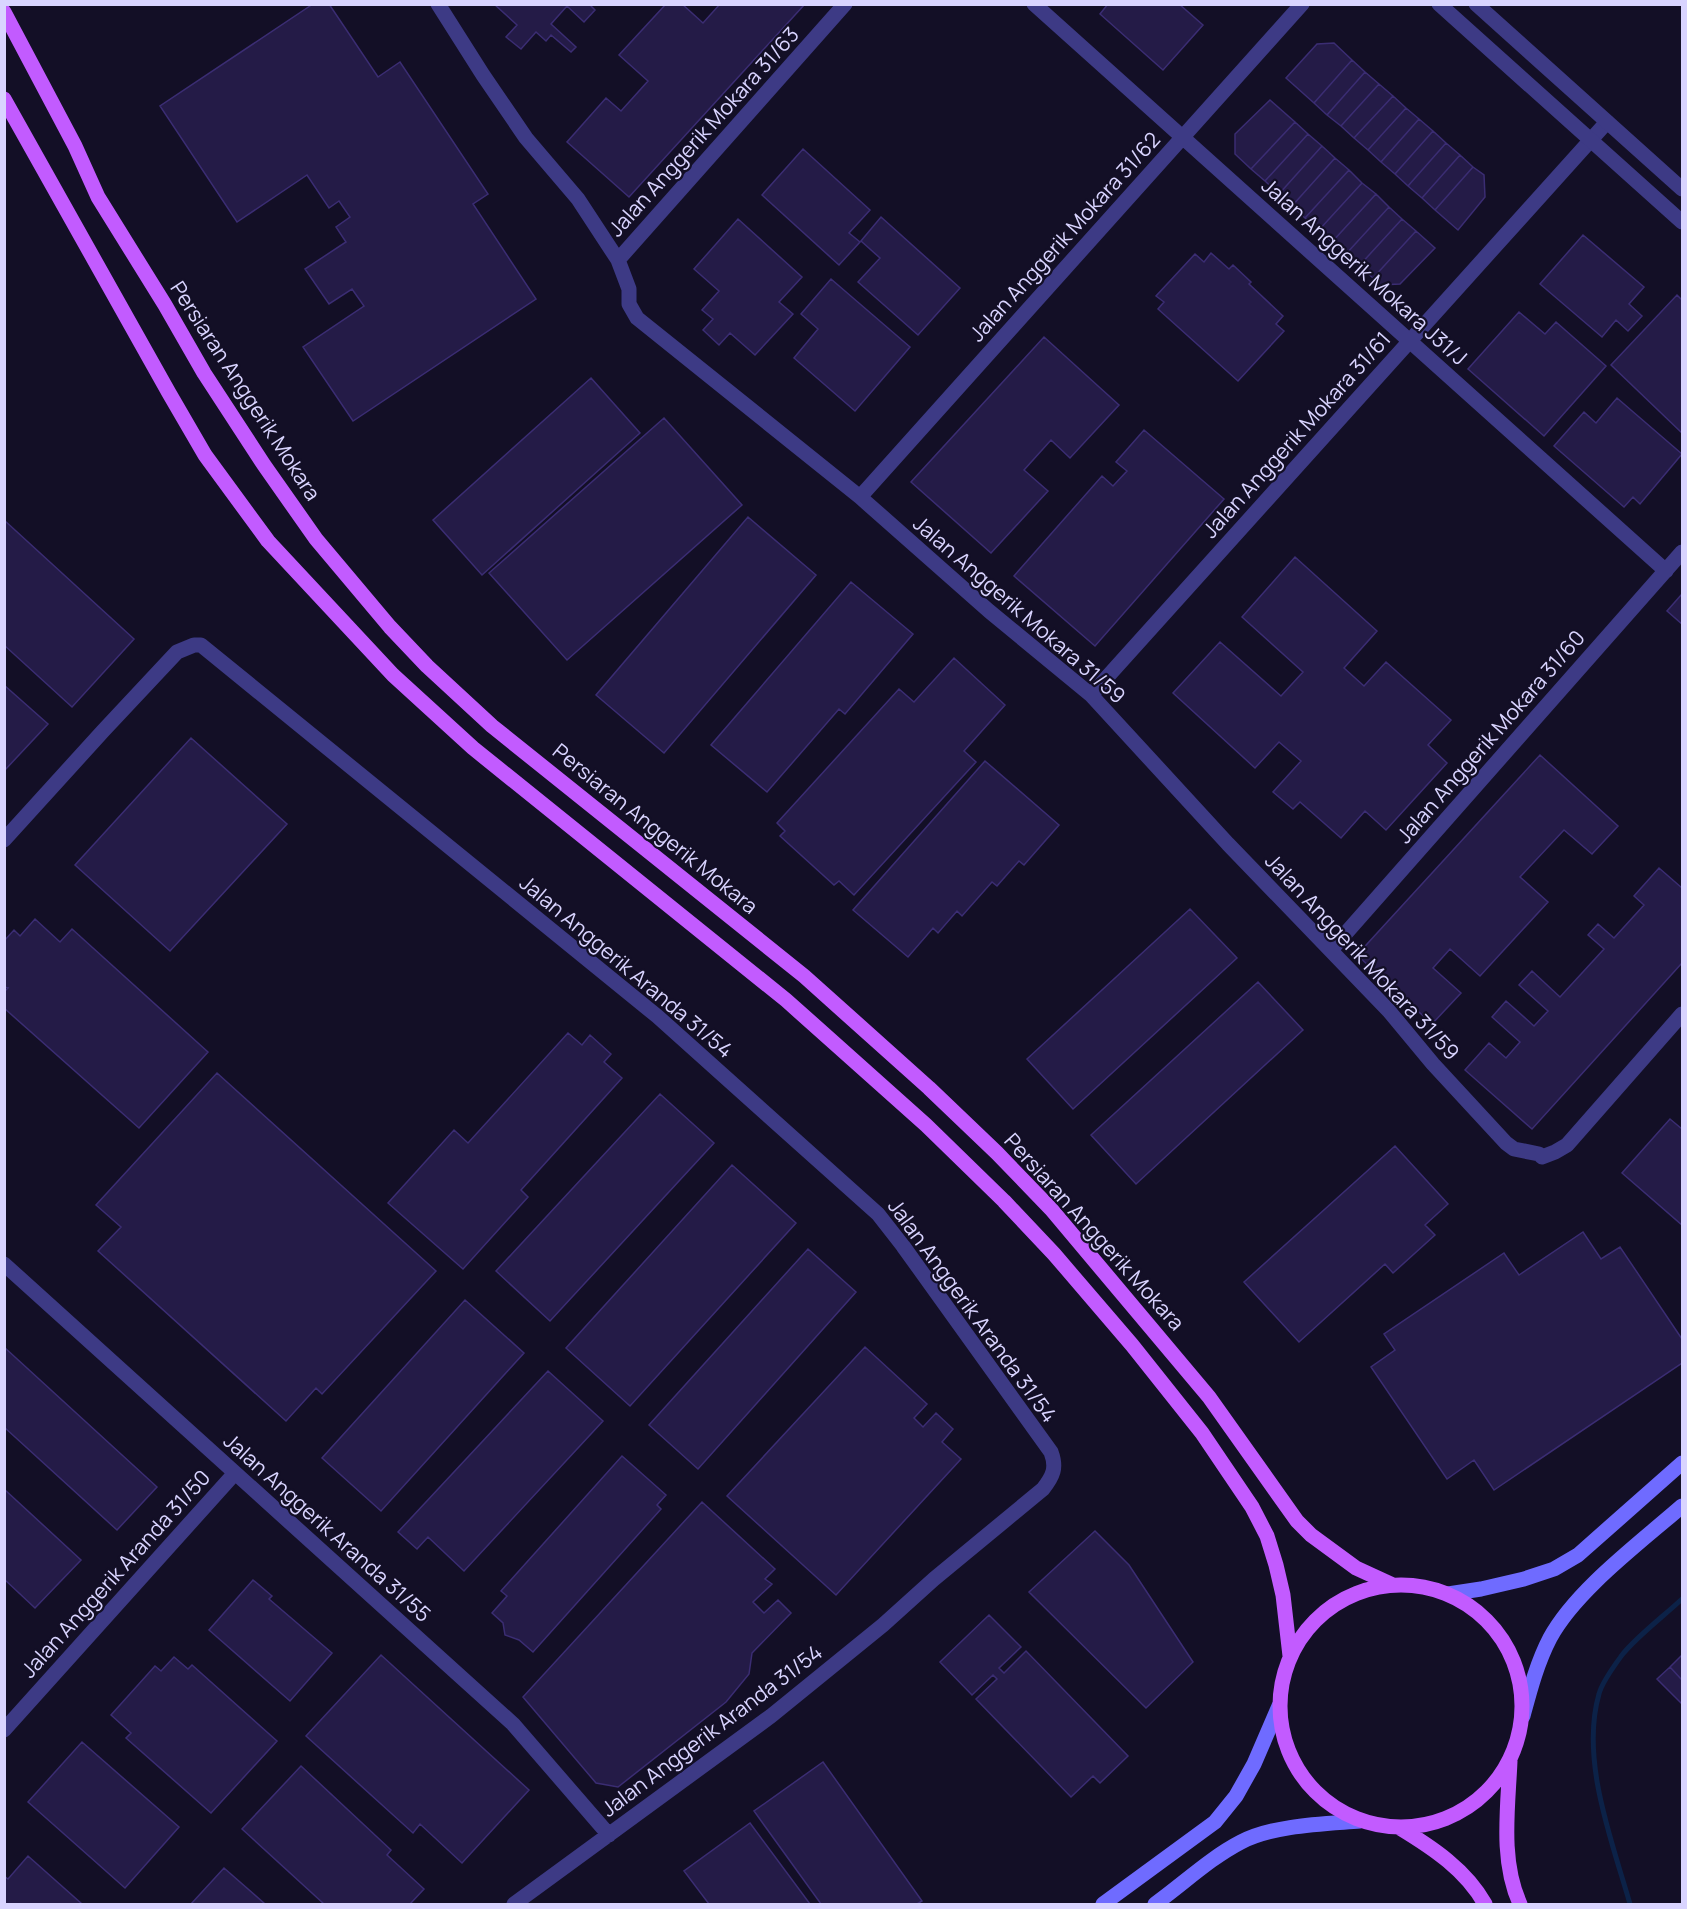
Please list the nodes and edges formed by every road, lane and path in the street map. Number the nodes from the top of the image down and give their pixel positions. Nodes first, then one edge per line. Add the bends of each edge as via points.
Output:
1 (438, 4) edge
2 (846, 4) edge
3 (1034, 4) edge
4 (1302, 4) edge
5 (1439, 4) edge
6 (1476, 4) edge
7 (4, 12) edge
8 (4, 99) edge
9 (1607, 122) junction
10 (1183, 138) junction
11 (1591, 140) junction
12 (1683, 189) edge
13 (1683, 222) edge
14 (618, 260) junction
15 (1410, 341) junction
16 (860, 497) junction
17 (1683, 552) edge
18 (1666, 571) junction
19 (1091, 695) junction
20 (4, 840) edge
21 (1331, 950) junction
22 (1683, 1014) edge
23 (4, 1264) edge
24 (1683, 1463) edge
25 (235, 1473) junction
26 (1683, 1506) edge
27 (1394, 1585) junction
28 (1448, 1594) junction
29 (1290, 1656) junction
30 (1279, 1706) junction
31 (1523, 1716) junction
32 (4, 1730) edge
33 (1510, 1761) junction
34 (1360, 1821) junction
35 (1401, 1828) junction
36 (609, 1834) junction
37 (514, 1905) edge
38 (1103, 1905) edge
39 (1155, 1905) edge
40 (1485, 1905) edge
41 (1520, 1905) edge

1 - 14 street, Jalan Anggerik Mokara 31/59 via 526,138 578,199
2 - 14 street, Jalan Anggerik Mokara 31/63
3 - 10 street, Jalan Anggerik Mokara J31/J
4 - 10 street, Jalan Anggerik Mokara 31/62
5 - 11 street
6 - 9 street
7 - 27 main road, Persiaran Anggerik Mokara via 98,197 204,373 316,539 390,627 492,726 804,976 938,1096 1051,1209 1154,1330 1209,1397 1298,1521 1356,1568
8 - 29 main road via 199,445 268,541 393,675 473,748 786,1000 926,1125 1054,1254 1202,1433 1252,1507 1276,1565
9 - 11 street, Jalan Anggerik Mokara 31/61
9 - 12 street
10 - 15 street, Jalan Anggerik Mokara J31/J
10 - 16 street, Jalan Anggerik Mokara 31/62
11 - 13 street
11 - 15 street, Jalan Anggerik Mokara 31/61
14 - 16 street, Jalan Anggerik Mokara 31/59 via 637,318
15 - 18 street, Jalan Anggerik Mokara J31/J
15 - 19 street, Jalan Anggerik Mokara 31/61
16 - 19 street, Jalan Anggerik Mokara 31/59
17 - 18 street, Jalan Anggerik Mokara 31/60
18 - 21 street, Jalan Anggerik Mokara 31/60
19 - 21 street, Jalan Anggerik Mokara 31/59
20 - 36 street, Jalan Anggerik Aranda 31/54 via 177,652 201,645 657,1016 878,1214 1051,1452 1055,1463 1053,1475 1043,1489 771,1716
21 - 22 street, Jalan Anggerik Mokara 31/59 via 1498,1137 1514,1149 1542,1157 1567,1145
23 - 25 street, Jalan Anggerik Aranda 31/55
24 - 28 main road via 1578,1555 1554,1569
25 - 32 street, Jalan Anggerik Aranda 31/50
25 - 36 street, Jalan Anggerik Aranda 31/55 via 513,1724
26 - 31 main road via 1572,1606 1547,1646
27 - 28 main road
27 - 29 main road via 1361,1591 1332,1606 1307,1628
28 - 31 main road via 1479,1612 1503,1640 1519,1673
29 - 30 main road
30 - 34 main road via 1286,1748 1307,1785 1340,1812
30 - 38 main road via 1254,1764 1215,1822
31 - 33 main road
33 - 35 main road via 1490,1789 1464,1809 1434,1823
33 - 41 main road via 1508,1856
34 - 35 main road
34 - 39 main road via 1299,1826 1243,1841
35 - 40 main road via 1466,1876
36 - 37 street, Jalan Anggerik Aranda 31/54

